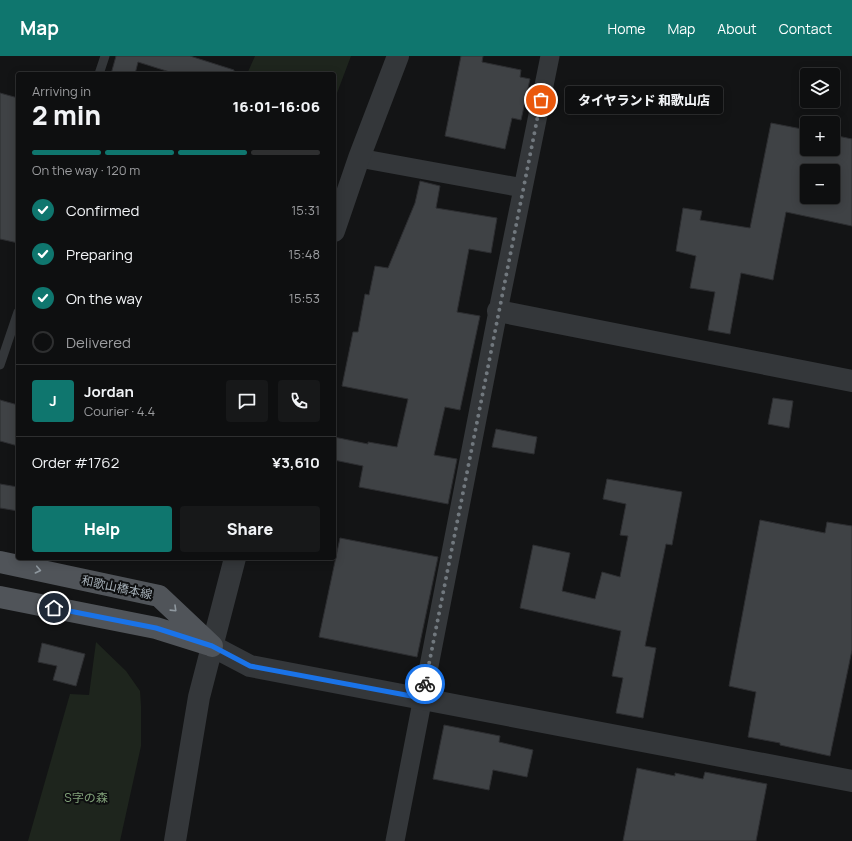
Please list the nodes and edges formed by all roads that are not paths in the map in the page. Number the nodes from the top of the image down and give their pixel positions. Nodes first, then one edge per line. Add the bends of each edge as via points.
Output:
1 (105, 56) edge
2 (398, 56) edge
3 (550, 56) edge
4 (100, 72) edge
5 (359, 158) junction
6 (523, 188) junction
7 (336, 226) edge
8 (498, 311) junction
9 (16, 318) edge
10 (0, 365) edge
11 (852, 381) edge
12 (234, 560) edge
13 (0, 562) edge
14 (0, 597) edge
15 (212, 646) junction
16 (422, 698) junction
17 (852, 781) edge
18 (175, 841) edge
19 (395, 841) edge

1 - 4 lane
2 - 5 street
3 - 6 street
5 - 6 street
5 - 7 street
6 - 8 street
8 - 11 street
8 - 16 street
9 - 10 lane
12 - 15 street
13 -> 15 main road, 和歌山橋本線 via 159,596
14 - 15 main road via 156,628
15 - 16 street via 250,666
15 - 18 street via 199,697
16 - 17 street
16 - 19 street

